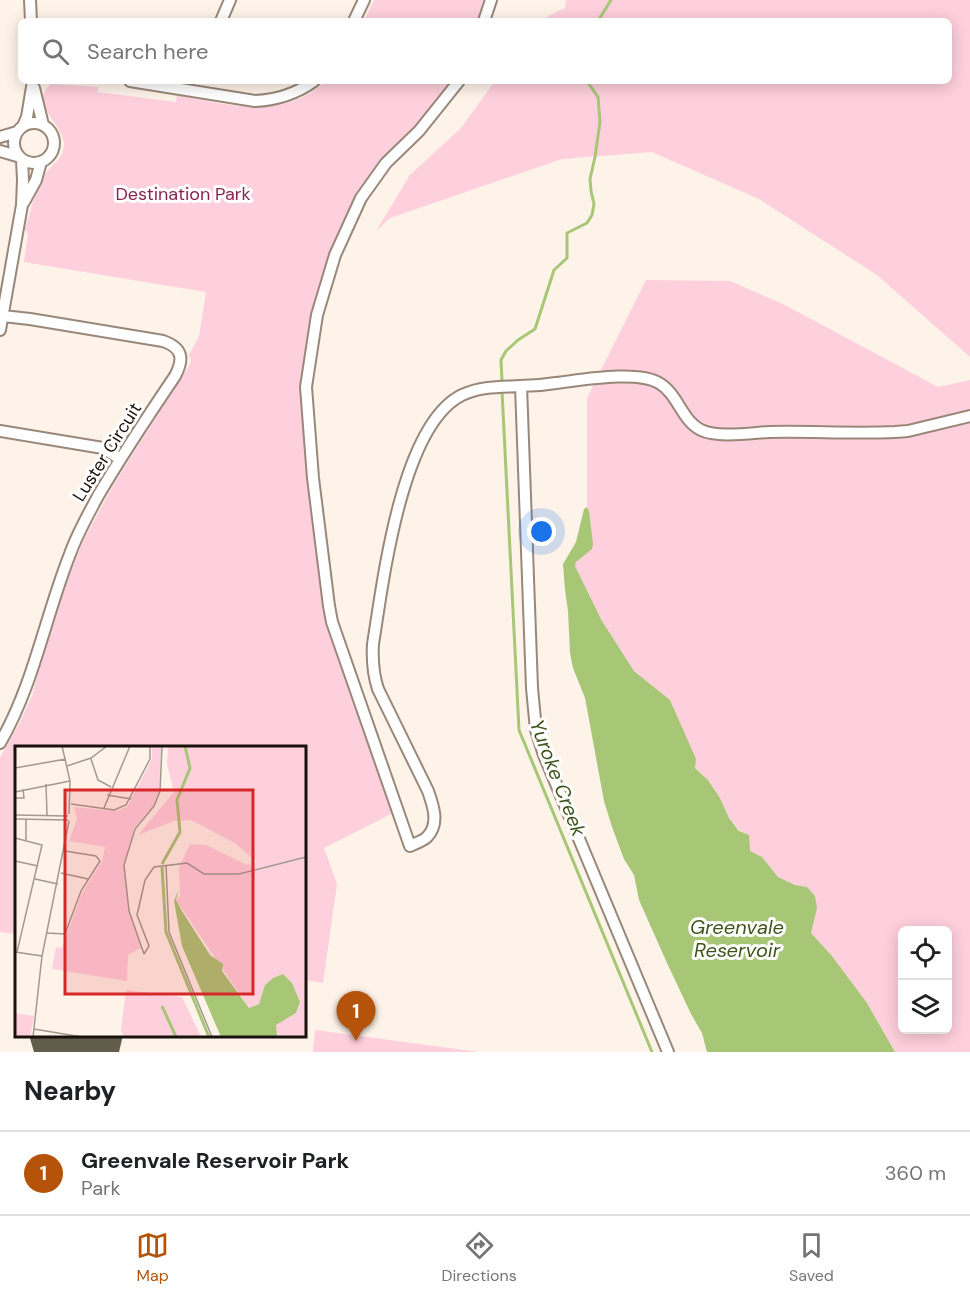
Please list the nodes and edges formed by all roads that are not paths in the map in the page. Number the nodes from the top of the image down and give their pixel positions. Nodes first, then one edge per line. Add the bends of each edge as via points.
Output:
1 (30, 0) edge
2 (230, 0) edge
3 (364, 0) edge
4 (491, 0) edge
5 (31, 18) edge
6 (221, 18) edge
7 (355, 18) edge
8 (485, 18) edge
9 (32, 84) edge
10 (34, 84) edge
11 (175, 84) edge
12 (310, 84) edge
13 (457, 84) edge
14 (205, 86) edge
15 (43, 125) junction
16 (20, 129) junction
17 (0, 137) edge
18 (0, 151) edge
19 (20, 158) junction
20 (41, 162) junction
21 (22, 205) junction
22 (3, 316) junction
23 (0, 330) edge
24 (521, 386) junction
25 (970, 416) edge
26 (0, 431) edge
27 (120, 459) junction
28 (0, 743) edge
29 (668, 1052) edge

1 - 5 street
2 - 6 street
3 - 7 street
4 - 8 street
9 - 16 street via 27,117
10 - 15 street
11 - 14 street
12 - 14 street via 286,96 266,100 248,100
13 - 24 street via 361,198 335,255 317,315 306,387 332,622 410,846 427,838 433,828 433,804 378,689 372,659 397,512 417,453 431,426 449,404 476,390
15 - 16 street via 31,123
15 - 20 street via 52,135 54,148
16 - 17 street
16 - 19 street via 13,143
18 - 19 street
19 - 20 street via 28,163
19 - 21 street
20 - 21 street
21 - 22 street
22 - 23 street
22 - 27 street, Luster Circuit via 156,339 178,350 181,362 177,371
24 - 25 street via 606,378 645,379 659,383 669,392 701,430 717,434 896,432
24 - 29 street via 536,730
26 - 27 street via 103,447
27 - 28 street, Luster Circuit via 70,554 29,682

